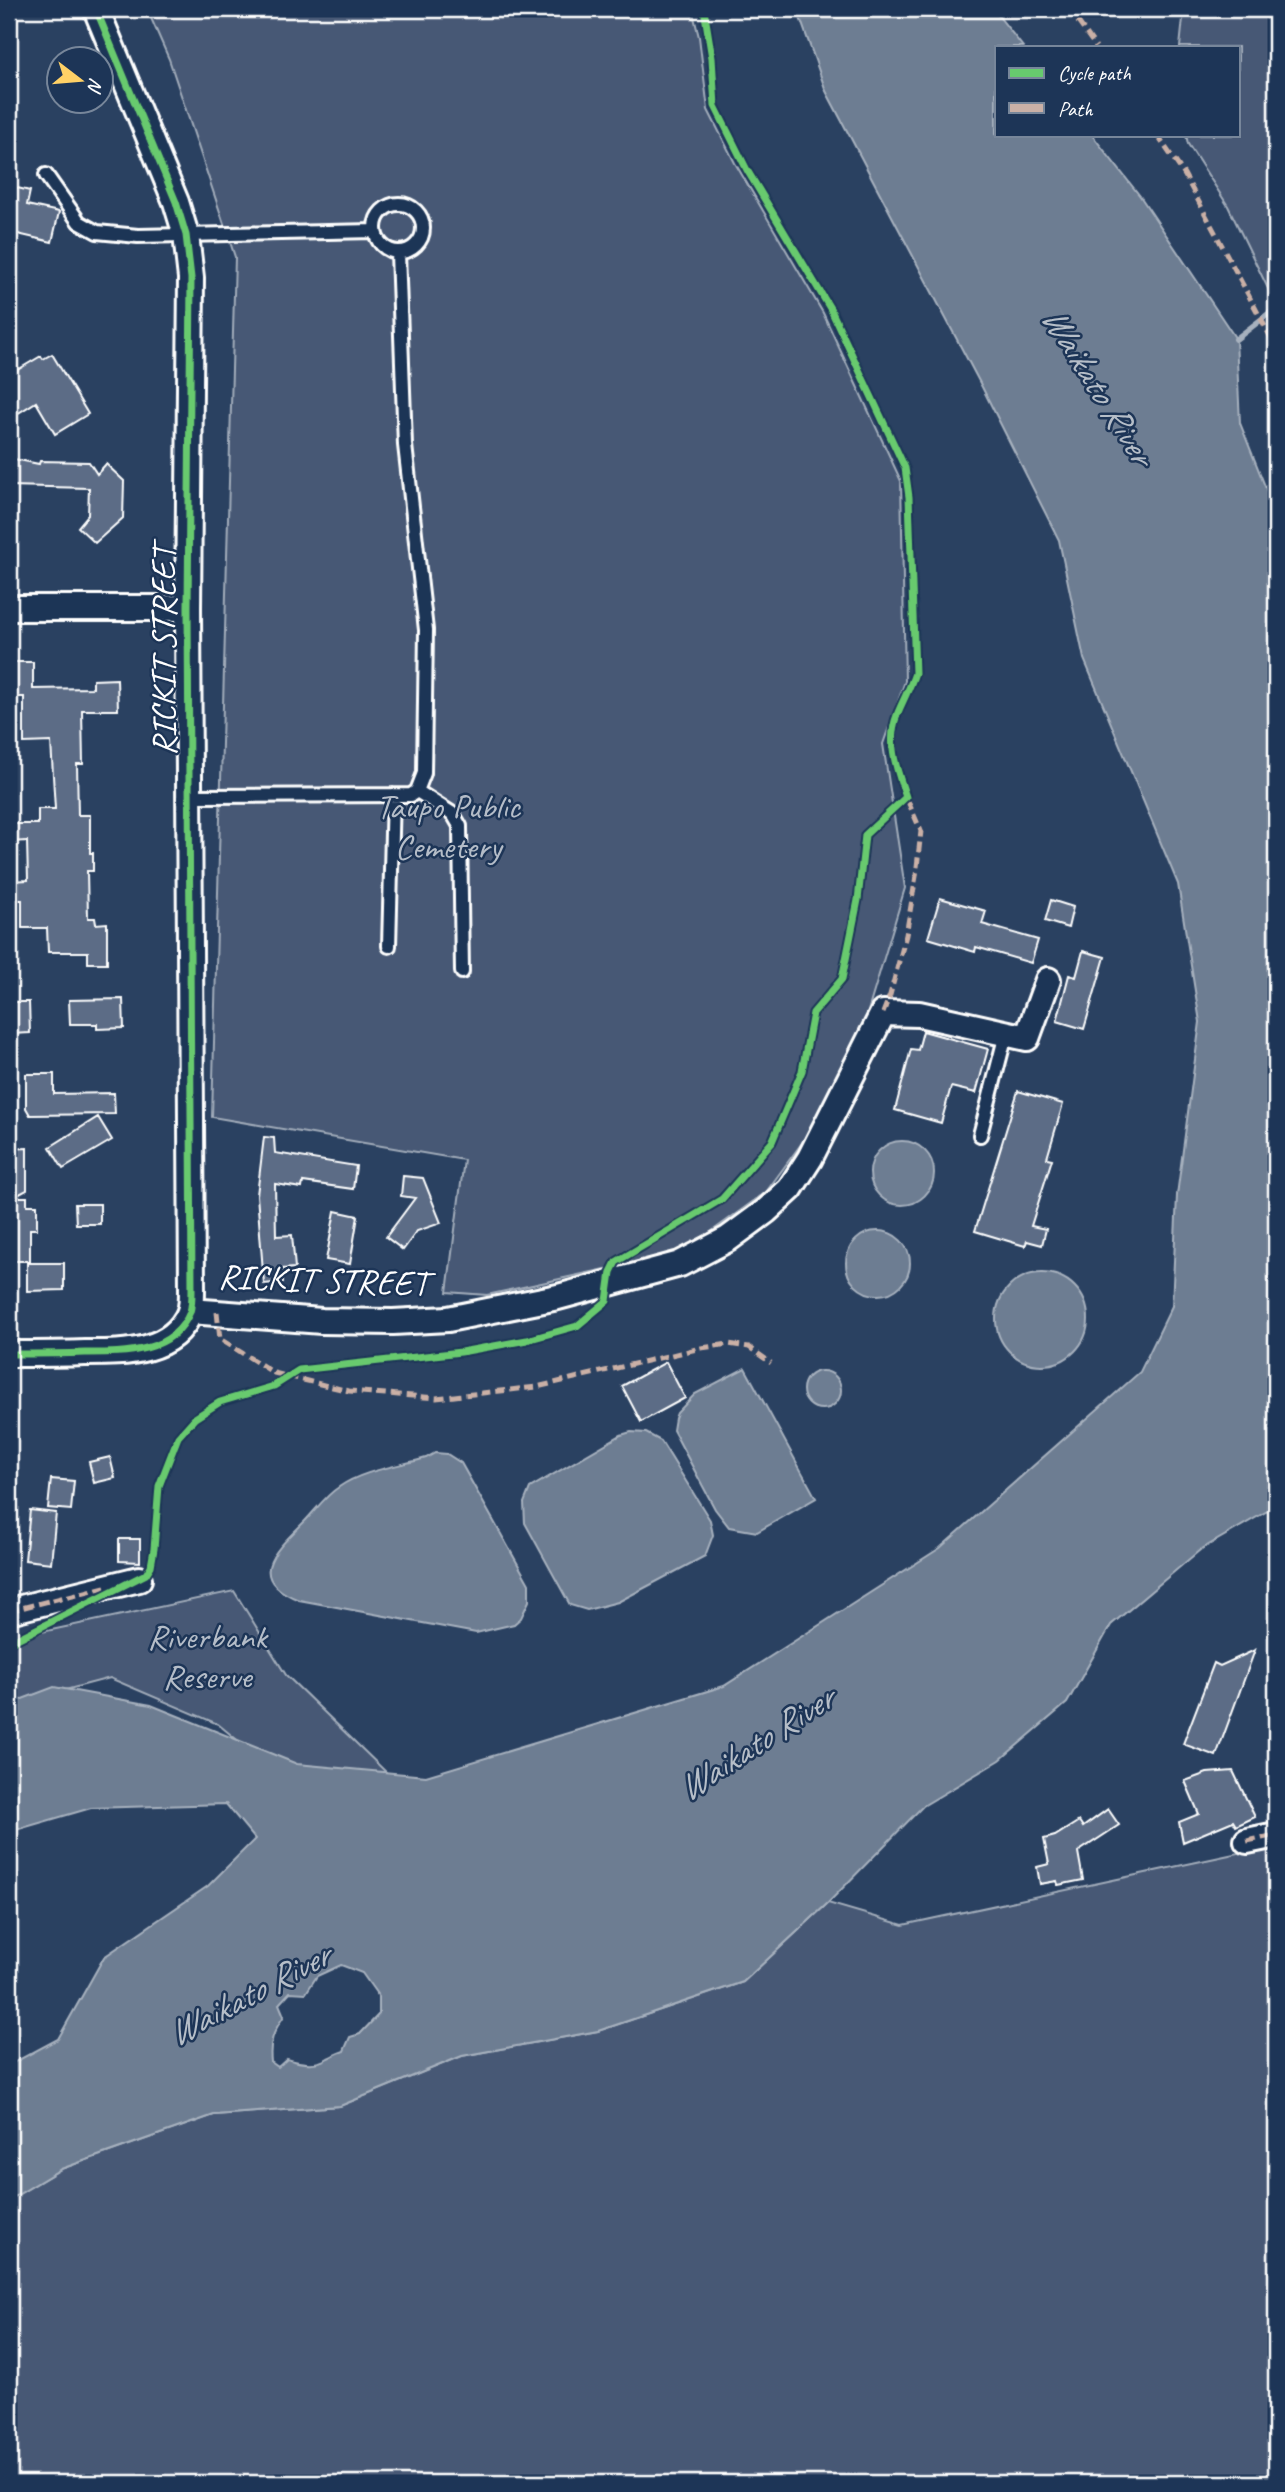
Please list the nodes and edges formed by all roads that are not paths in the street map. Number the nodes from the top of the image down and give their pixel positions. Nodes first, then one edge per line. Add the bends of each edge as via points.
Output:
1 (96, 9) edge
2 (46, 175) dead end
3 (374, 230) junction
4 (186, 235) junction
5 (398, 253) junction
6 (9, 608) edge
7 (188, 608) junction
8 (418, 791) junction
9 (393, 795) junction
10 (190, 796) junction
11 (389, 946) dead end
12 (461, 972) dead end
13 (1048, 980) dead end
14 (1006, 1034) junction
15 (981, 1135) dead end
16 (190, 1311) junction
17 (9, 1354) edge
18 (139, 1579) dead end
19 (9, 1611) edge
20 (1276, 1835) edge
21 (1247, 1841) dead end

1 - 4 street, RICKIT STREET
2 - 4 lane via 79,222 97,232
3 - 4 lane
3 - 5 lane via 382,246
3 - 5 lane via 375,220 390,205 411,206 423,223 422,234 418,244
4 - 7 street, RICKIT STREET via 191,278
5 - 8 lane via 405,445 426,630 424,773
6 - 7 street
7 - 10 street, RICKIT STREET
8 - 9 lane
8 - 12 lane via 453,814 460,825
9 - 10 lane
9 - 11 lane
10 - 16 street, RICKIT STREET
13 - 14 street via 1027,1038
14 - 15 lane
14 - 16 street, RICKIT STREET via 919,1014 883,1013 790,1189 728,1239 680,1264 558,1297 448,1319 322,1321
16 - 17 street via 165,1341 148,1349
18 - 19 street
20 - 21 street

